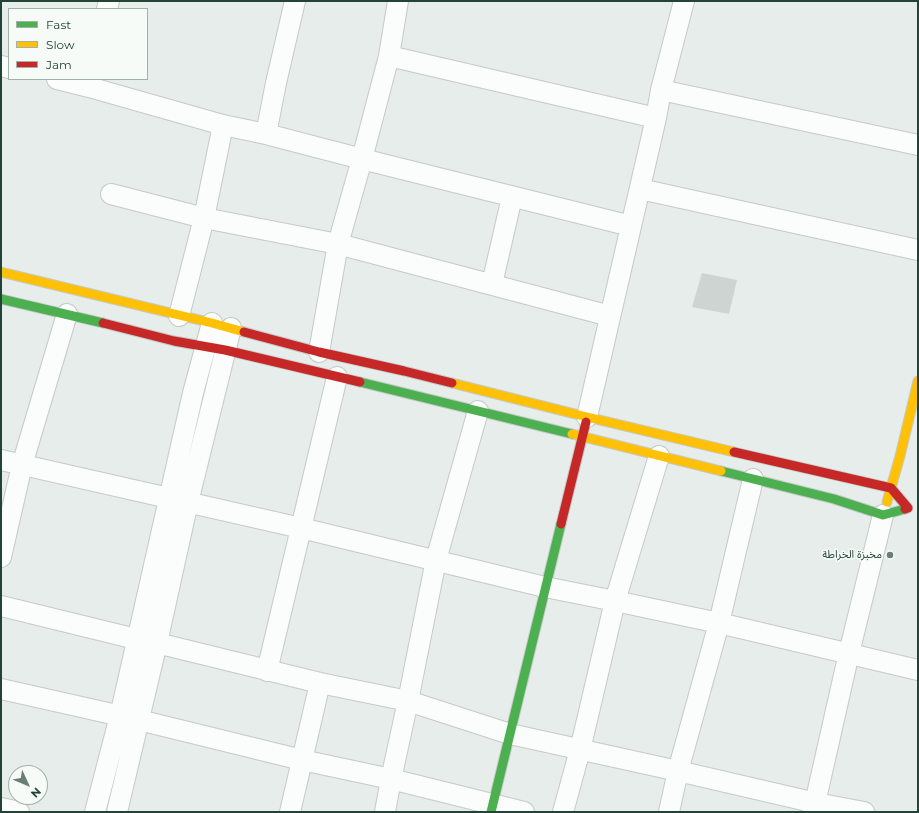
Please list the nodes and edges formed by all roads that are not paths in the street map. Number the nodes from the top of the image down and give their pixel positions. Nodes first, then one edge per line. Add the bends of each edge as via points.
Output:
1 (295, 1) edge
2 (398, 1) edge
3 (684, 1) edge
4 (389, 56) junction
5 (65, 80) edge
6 (90, 83) edge
7 (661, 90) junction
8 (656, 118) junction
9 (223, 125) junction
10 (266, 134) junction
11 (918, 145) edge
12 (362, 159) junction
13 (640, 188) junction
14 (111, 194) dead end
15 (512, 196) junction
16 (204, 218) junction
17 (631, 226) junction
18 (338, 244) junction
19 (918, 250) edge
20 (1, 272) edge
21 (492, 284) junction
22 (1, 299) edge
23 (67, 314) junction
24 (179, 316) junction
25 (610, 316) junction
26 (212, 323) junction
27 (231, 328) junction
28 (205, 347) junction
29 (225, 350) junction
30 (319, 352) junction
31 (337, 377) junction
32 (401, 381) junction
33 (918, 381) edge
34 (478, 411) junction
35 (587, 417) junction
36 (582, 437) junction
37 (659, 456) junction
38 (1, 460) edge
39 (22, 465) junction
40 (753, 479) junction
41 (891, 488) junction
42 (169, 498) junction
43 (188, 502) junction
44 (913, 509) edge
45 (883, 515) junction
46 (301, 528) junction
47 (1, 557) edge
48 (436, 560) junction
49 (545, 587) junction
50 (615, 601) junction
51 (1, 606) edge
52 (718, 623) junction
53 (136, 639) junction
54 (157, 643) junction
55 (849, 653) junction
56 (918, 670) edge
57 (267, 671) junction
58 (320, 683) junction
59 (1, 689) edge
60 (408, 701) junction
61 (129, 718) junction
62 (510, 734) junction
63 (580, 750) junction
64 (302, 760) junction
65 (678, 771) junction
66 (391, 779) junction
67 (815, 807) edge
68 (1, 808) edge
69 (492, 808) edge
70 (19, 812) edge
71 (95, 812) edge
72 (117, 812) edge
73 (290, 812) edge
74 (385, 812) edge
75 (524, 812) edge
76 (563, 812) edge
77 (669, 812) edge
78 (864, 812) edge

1 - 10 street
2 - 4 street
3 - 7 street
4 - 8 street
4 - 12 street
5 - 6 street
6 - 9 street
7 - 8 street
7 - 11 street
8 - 13 street
9 - 10 street
9 - 16 street
10 - 12 street
12 - 15 street
12 - 18 street
13 - 17 street
13 - 19 street
14 - 16 street
15 - 17 street
15 - 21 street
16 - 18 street
16 - 24 street
17 - 25 street
18 - 21 street
18 - 30 street
20 - 24 street
21 - 25 street
22 - 23 street
23 - 28 street
23 - 39 street
24 - 26 street
25 - 35 street
26 - 27 street
26 - 28 street
27 - 29 street
27 - 30 street
28 - 29 street
28 - 42 street
29 - 31 street
29 - 43 street
30 - 32 street
31 - 32 street
31 - 46 street
32 - 34 street
32 - 35 street
33 - 41 street
34 - 36 street
34 - 48 street
35 - 36 street
35 - 41 street
36 - 37 street
36 - 49 street
37 - 40 street
37 - 50 street
38 - 39 street
39 - 42 street
39 - 47 street
40 - 45 street via 834,499
40 - 52 street
41 - 44 street
41 - 45 street
42 - 43 street
42 - 53 street
43 - 46 street
43 - 54 street
44 - 45 street
45 - 55 street
46 - 48 street
46 - 57 street
48 - 49 street
48 - 60 street
49 - 50 street
49 - 62 street
50 - 52 street
50 - 63 street
51 - 53 street
52 - 55 street
52 - 65 street
53 - 54 street
53 - 61 street
54 - 57 street
54 - 61 street
55 - 56 street
55 - 67 street
57 - 58 street
58 - 60 street
58 - 64 street
59 - 61 street
60 - 62 street
60 - 66 street
61 - 64 street
61 - 71 street
61 - 72 street
62 - 63 street
62 - 69 street
63 - 65 street
63 - 76 street
64 - 66 street
64 - 73 street
65 - 67 street
65 - 77 street
66 - 69 street
66 - 74 street
67 - 78 street
68 - 70 street
69 - 75 street

